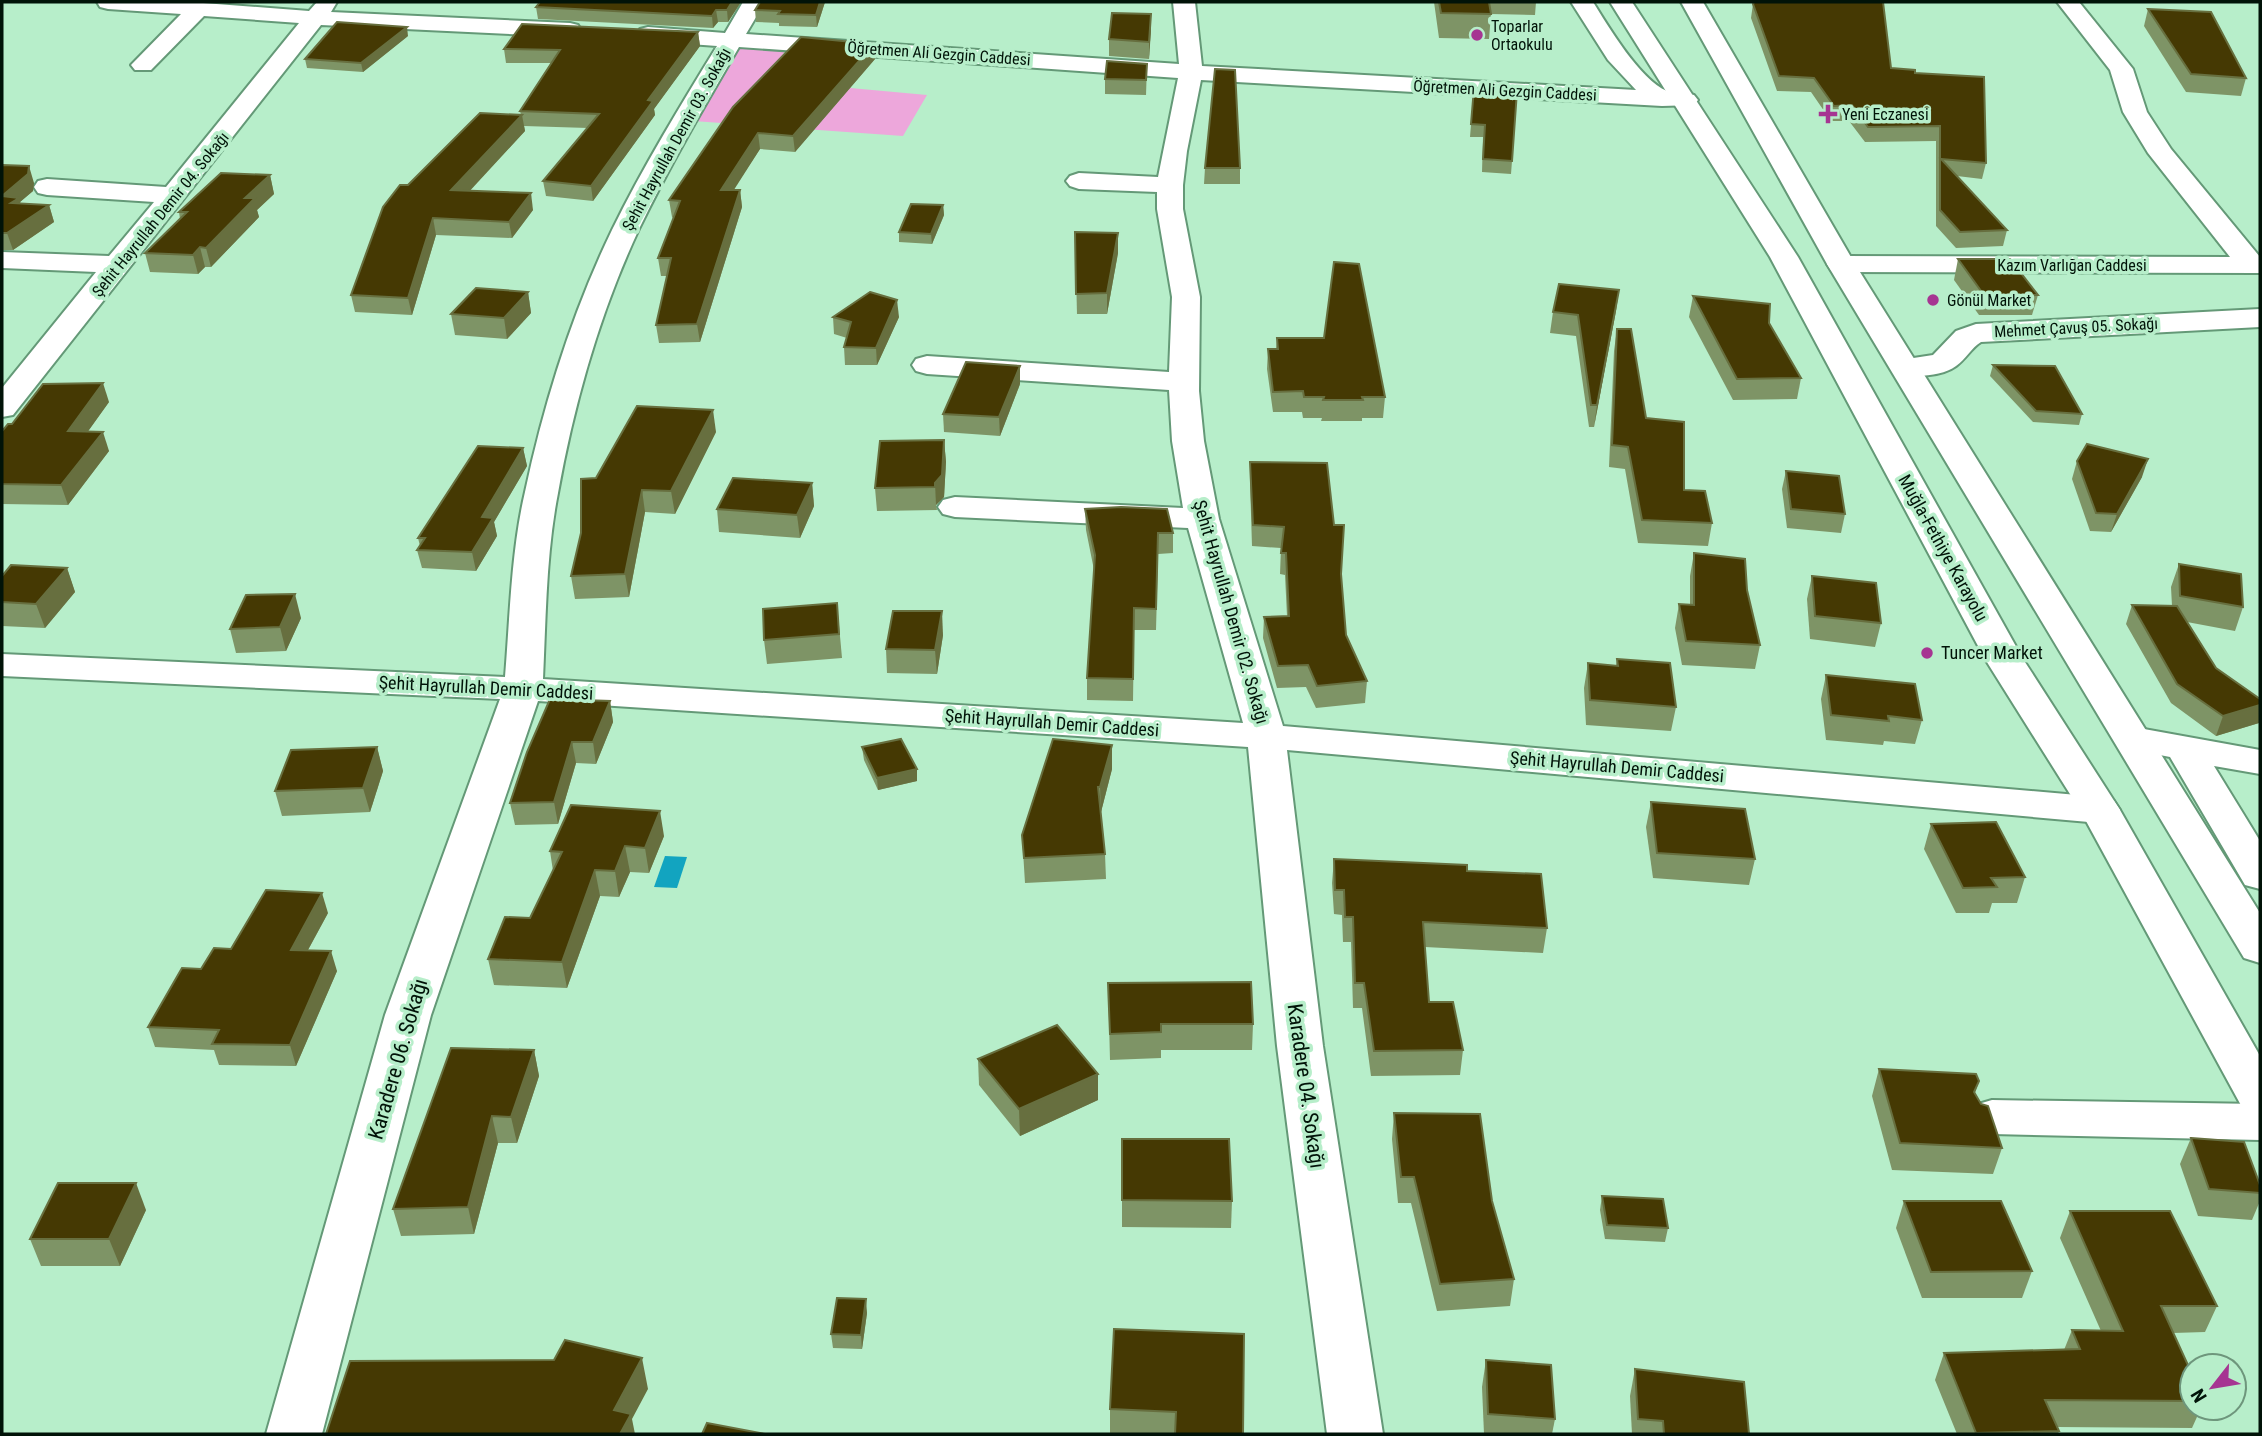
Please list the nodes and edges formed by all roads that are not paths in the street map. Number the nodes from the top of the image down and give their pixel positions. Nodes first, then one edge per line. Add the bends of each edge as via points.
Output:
1 (108, 2) edge
2 (754, 2) edge
3 (1184, 2) edge
4 (1582, 2) edge
5 (1621, 2) edge
6 (1692, 2) edge
7 (2068, 2) edge
8 (189, 9) junction
9 (322, 10) edge
10 (594, 31) edge
11 (621, 33) edge
12 (154, 36) dead end
13 (732, 38) junction
14 (144, 65) dead end
15 (1191, 72) junction
16 (1674, 99) junction
17 (1079, 181) dead end
18 (1170, 185) junction
19 (47, 187) dead end
20 (175, 195) junction
21 (2, 260) edge
22 (1841, 264) junction
23 (119, 265) junction
24 (2248, 265) edge
25 (2260, 316) edge
26 (927, 365) dead end
27 (1905, 367) junction
28 (1037, 385) dead end
29 (1184, 387) junction
30 (2, 408) edge
31 (955, 507) dead end
32 (1202, 519) junction
33 (2, 665) edge
34 (523, 689) junction
35 (1266, 736) junction
36 (2133, 739) junction
37 (2184, 748) junction
38 (2260, 762) edge
39 (2100, 810) junction
40 (2260, 875) edge
41 (2260, 948) edge
42 (2260, 1097) edge
43 (1992, 1117) edge
44 (2260, 1122) edge
45 (294, 1434) edge
46 (1355, 1434) edge

1 - 8 main road
2 - 13 main road, Şehit Hayrullah Demir 03. Sokağı
3 - 15 main road, Şehit Hayrullah Demir 02. Sokağı
4 - 16 main road via 1627,70 1644,87
5 - 16 main road, Muğla-Fethiye Karayolu
6 - 22 main road
7 - 24 main road via 2121,69 2135,112 2161,153
8 - 9 main road
8 - 12 main road
8 - 14 main road
9 - 10 main road
9 - 20 main road, Şehit Hayrullah Demir 04. Sokağı
11 - 13 main road, Öğretmen Ali Gezgin Caddesi
13 - 15 main road, Öğretmen Ali Gezgin Caddesi
13 - 34 main road, Şehit Hayrullah Demir 03. Sokağı via 625,231 573,366 541,493
15 - 16 main road, Öğretmen Ali Gezgin Caddesi
15 - 18 main road, Şehit Hayrullah Demir 02. Sokağı
16 - 39 main road, Muğla-Fethiye Karayolu via 1784,257 2004,659
17 - 18 main road
18 - 29 main road, Şehit Hayrullah Demir 02. Sokağı via 1186,297
19 - 20 main road
20 - 23 main road, Şehit Hayrullah Demir 04. Sokağı
21 - 23 main road
22 - 24 main road, Kazım Varlığan Caddesi
22 - 27 main road
23 - 30 main road, Şehit Hayrullah Demir 04. Sokağı
24 - 25 main road
25 - 27 main road, Mehmet Çavuş 05. Sokağı via 1976,333 1964,337 1947,359
26 - 29 main road
27 - 36 main road
28 - 29 main road
29 - 32 main road, Şehit Hayrullah Demir 02. Sokağı
31 - 32 main road
32 - 35 main road, Şehit Hayrullah Demir 02. Sokağı
33 - 34 main road, Şehit Hayrullah Demir Caddesi
34 - 35 main road, Şehit Hayrullah Demir Caddesi
34 - 45 main road, Karadere 06. Sokağı via 408,1015
35 - 39 main road, Şehit Hayrullah Demir Caddesi
35 - 46 main road, Karadere 04. Sokağı via 1300,1046
36 - 37 main road
36 - 41 main road
37 - 38 main road
37 - 40 main road
39 - 42 main road, Muğla-Fethiye Karayolu
43 - 44 main road

